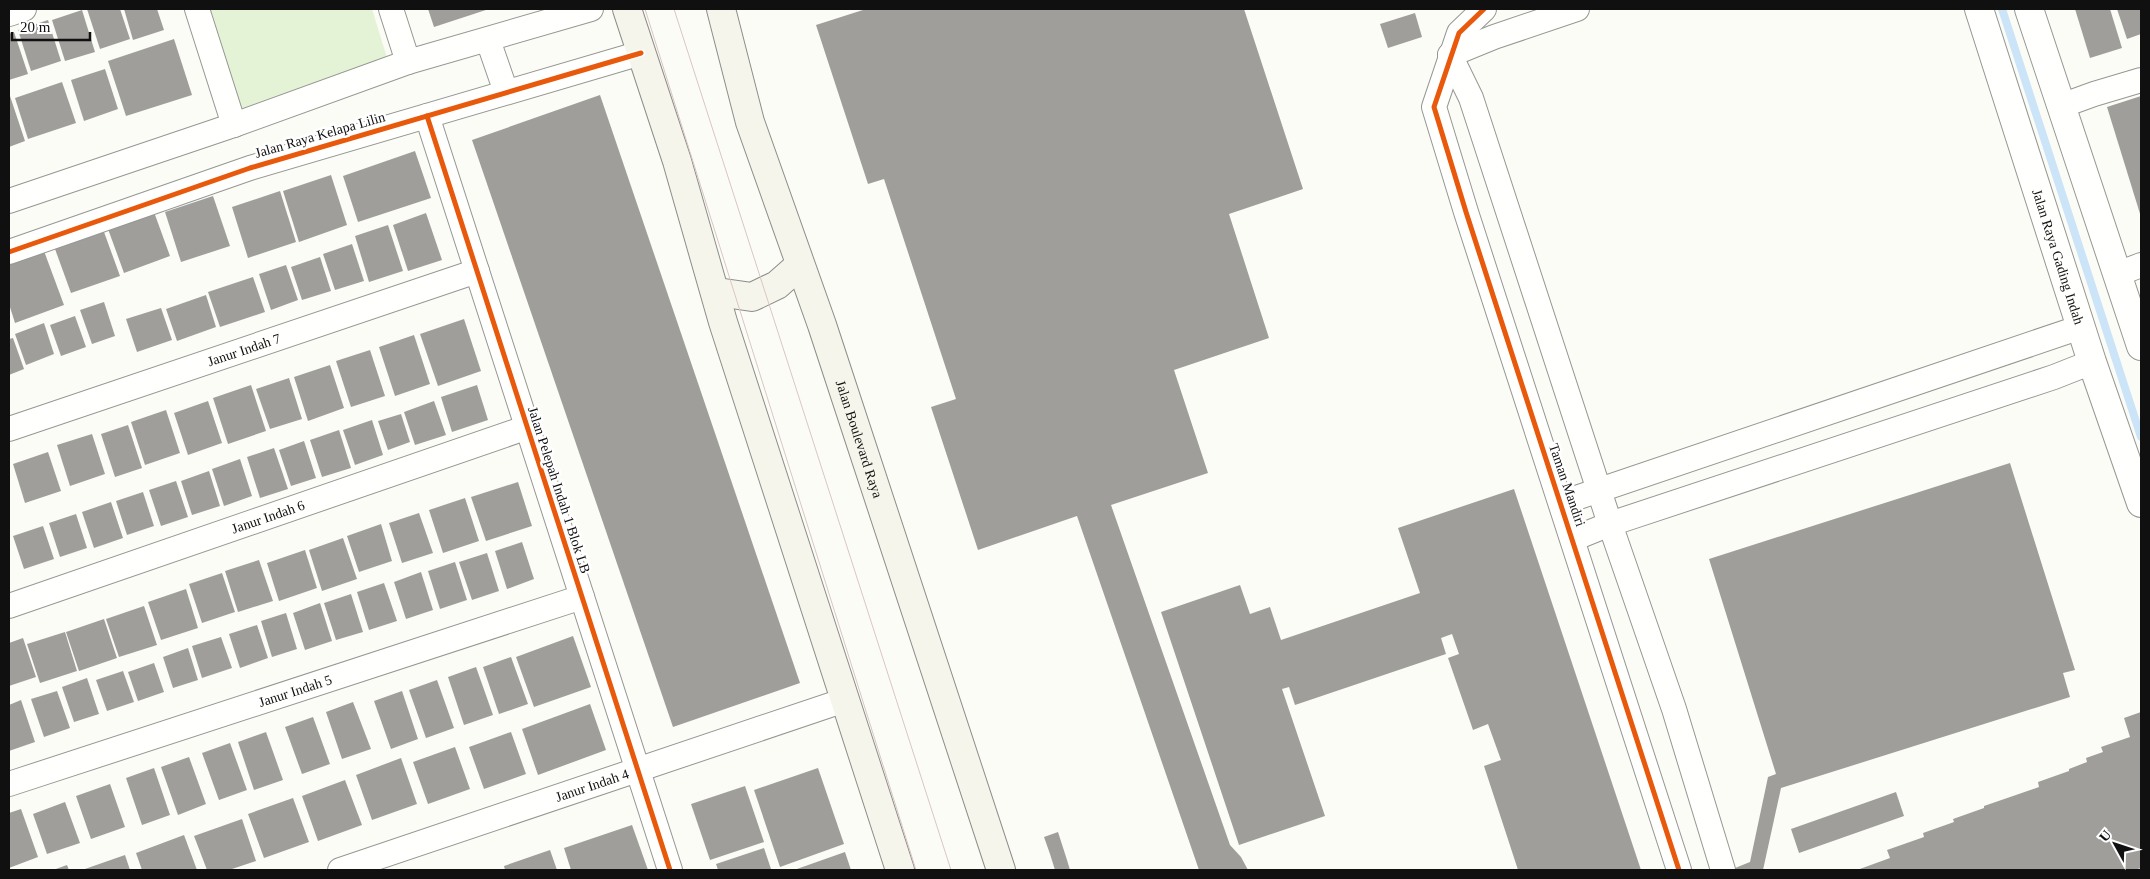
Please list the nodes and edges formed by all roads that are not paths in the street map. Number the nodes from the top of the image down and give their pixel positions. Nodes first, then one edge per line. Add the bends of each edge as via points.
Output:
1 (24, 9) edge
2 (196, 9) edge
3 (392, 9) edge
4 (591, 9) edge
5 (627, 9) edge
6 (721, 9) edge
7 (1484, 9) edge
8 (1576, 9) edge
9 (1979, 9) edge
10 (2029, 9) edge
11 (9, 14) edge
12 (488, 40) junction
13 (641, 53) junction
14 (1450, 55) junction
15 (408, 62) junction
16 (2141, 80) edge
17 (506, 92) junction
18 (2062, 106) junction
19 (427, 116) junction
20 (750, 122) junction
21 (234, 124) junction
22 (676, 161) junction
23 (9, 201) edge
24 (9, 252) edge
25 (794, 270) junction
26 (2130, 270) edge
27 (477, 271) junction
28 (724, 293) junction
29 (812, 299) junction
30 (723, 322) junction
31 (2081, 327) junction
32 (2141, 346) edge
33 (2092, 362) junction
34 (528, 427) junction
35 (9, 429) edge
36 (1778, 429) junction
37 (1790, 465) junction
38 (1599, 490) junction
39 (1561, 503) junction
40 (2141, 503) edge
41 (1610, 524) junction
42 (1573, 539) junction
43 (582, 597) junction
44 (9, 606) edge
45 (845, 700) junction
46 (638, 771) junction
47 (9, 784) edge
48 (340, 870) edge
49 (670, 870) edge
50 (900, 870) edge
51 (1001, 870) edge
52 (1680, 870) edge
53 (1723, 870) edge

1 - 11 street
2 - 21 street
3 - 15 street
4 - 12 street
5 - 13 main road
6 - 20 main road, Jalan Boulevard Raya
7 - 14 street via 1459,32
8 - 14 street
9 - 31 street, Jalan Raya Gading Indah
10 - 18 street
12 - 15 street
12 - 17 street
13 - 17 street, Jalan Raya Kelapa Lilin
13 - 22 main road
14 - 38 street, Taman Mandiri via 1471,98
14 - 39 street, Taman Mandiri via 1434,107
15 - 21 street
16 - 18 street
17 - 19 street, Jalan Raya Kelapa Lilin
18 - 26 street
19 - 24 street, Jalan Raya Kelapa Lilin via 250,168
19 - 27 street, Jalan Pelepah Indah 1 Blok LB
20 - 25 main road via 747,136 750,151
20 - 29 main road, Jalan Boulevard Raya
21 - 23 street
22 - 28 main road via 689,168 694,176 716,245
22 - 30 main road
25 - 28 main road via 777,286 752,297
25 - 29 main road
26 - 32 street
27 - 34 street, Jalan Pelepah Indah 1 Blok LB
27 - 35 street, Janur Indah 7
28 - 30 main road
29 - 51 main road, Jalan Boulevard Raya
30 - 45 main road
31 - 33 street, Jalan Raya Gading Indah
31 - 36 street
33 - 37 street
33 - 40 street, Jalan Raya Gading Indah
34 - 43 street, Jalan Pelepah Indah 1 Blok LB
34 - 44 street, Janur Indah 6
36 - 37 street
36 - 38 street
37 - 41 street
38 - 39 street
38 - 41 street, Taman Mandiri
39 - 42 street, Taman Mandiri
41 - 42 street
41 - 53 street, Taman Mandiri via 1674,709
42 - 52 street, Taman Mandiri
43 - 46 street, Jalan Pelepah Indah 1 Blok LB
43 - 47 street, Janur Indah 5
45 - 46 street, Janur Indah 4
45 - 50 main road
46 - 48 street, Janur Indah 4
46 - 49 street, Jalan Pelepah Indah 1 Blok LB

